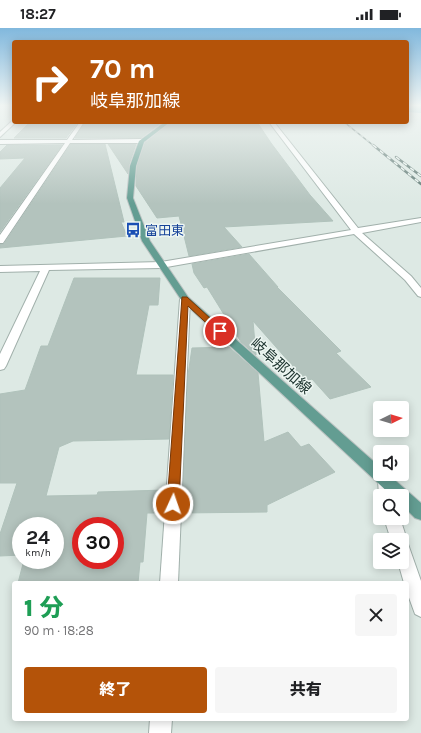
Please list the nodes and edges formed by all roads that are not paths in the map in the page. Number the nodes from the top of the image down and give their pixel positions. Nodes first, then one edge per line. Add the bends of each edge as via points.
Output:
1 (71, 138) edge
2 (147, 138) edge
3 (283, 138) edge
4 (0, 142) edge
5 (68, 142) junction
6 (142, 142) junction
7 (421, 220) edge
8 (357, 232) junction
9 (0, 241) edge
10 (161, 265) junction
11 (46, 268) junction
12 (0, 269) edge
13 (421, 294) edge
14 (185, 299) junction
15 (0, 366) edge
16 (373, 469) edge
17 (386, 481) edge
18 (421, 513) edge
19 (408, 569) edge
20 (169, 581) edge
21 (421, 608) edge
22 (161, 721) edge
23 (160, 733) edge

1 - 5 street
2 - 6 main road
3 - 8 street
4 - 5 street
5 - 6 street
5 - 9 street
6 - 10 main road, 岐阜那加線 via 130,180 130,198 146,240
7 - 8 street
8 - 10 street
8 - 13 street via 408,278
10 - 11 street
10 - 14 main road, 岐阜那加線
11 - 12 street
11 - 15 street
14 - 16 main road, 岐阜那加線
14 - 20 street
17 - 18 main road, 岐阜那加線
19 - 21 street
22 - 23 street

